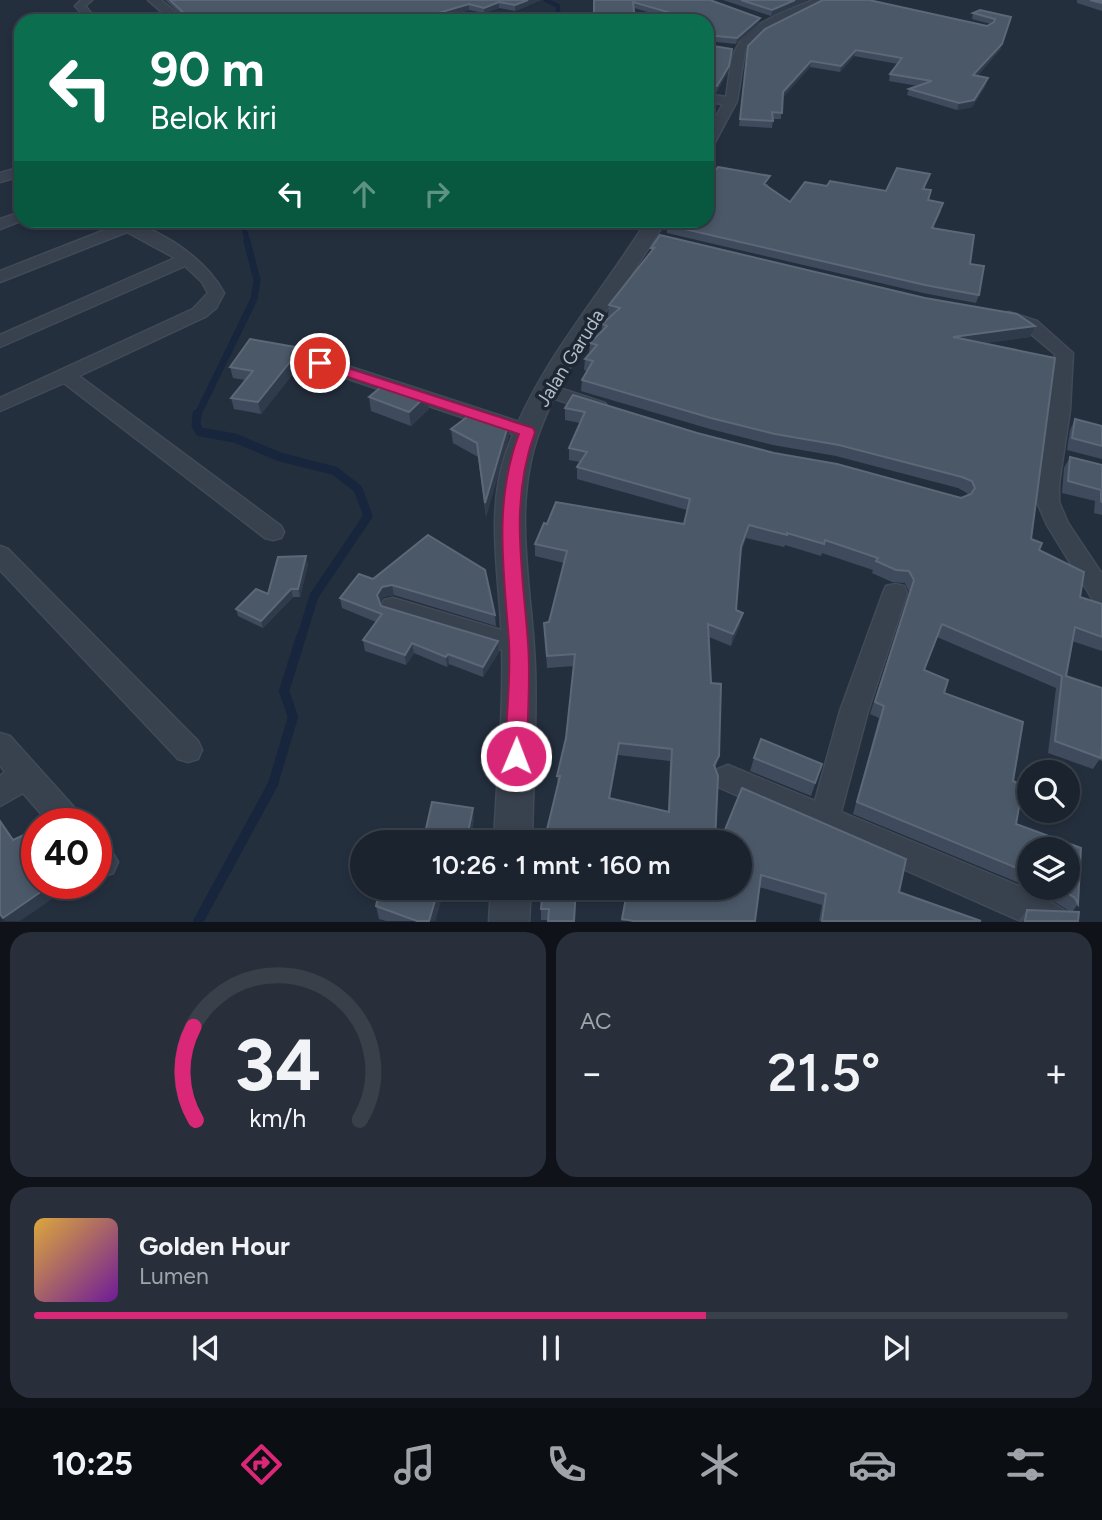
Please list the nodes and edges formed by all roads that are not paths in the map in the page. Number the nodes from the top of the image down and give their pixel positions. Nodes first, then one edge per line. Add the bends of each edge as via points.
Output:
1 (87, 0) edge
2 (154, 0) edge
3 (821, 0) edge
4 (87, 14) edge
5 (171, 14) edge
6 (756, 17) edge
7 (771, 22) junction
8 (714, 100) edge
9 (732, 101) junction
10 (714, 132) edge
11 (111, 228) edge
12 (127, 228) edge
13 (655, 232) edge
14 (187, 260) junction
15 (0, 277) edge
16 (989, 314) edge
17 (0, 342) edge
18 (320, 363) dead end
19 (65, 374) junction
20 (547, 390) junction
21 (0, 405) edge
22 (618, 413) edge
23 (528, 432) junction
24 (1053, 456) junction
25 (1077, 462) edge
26 (274, 532) dead end
27 (0, 555) edge
28 (895, 593) dead end
29 (1102, 593) edge
30 (393, 607) edge
31 (519, 645) junction
32 (0, 746) edge
33 (188, 750) dead end
34 (25, 774) junction
35 (727, 778) dead end
36 (0, 793) edge
37 (55, 808) edge
38 (824, 821) junction
39 (513, 830) edge
40 (510, 900) edge
41 (509, 922) edge
42 (1054, 922) edge

1 - 4 street via 80,6
2 - 5 street
3 - 7 street
6 - 7 street
7 - 9 street via 734,50
8 - 9 street
9 - 10 street
11 - 15 street
12 - 14 street
13 - 20 street, Jalan Garuda
14 - 17 street
14 - 19 street via 211,281 216,293 210,304
16 - 24 street via 1023,321 1064,353
18 - 23 street
19 - 21 street
19 - 26 street
20 - 22 street
20 - 23 street, Jalan Garuda
23 - 31 street, Jalan Garuda via 512,496 510,558
24 - 25 street
24 - 29 street via 1048,502
27 - 33 street
28 - 38 street via 854,711
30 - 31 street
31 - 39 street, Jalan Garuda
32 - 34 street
34 - 36 street
34 - 37 street
35 - 38 street
38 - 42 street via 1025,904
40 - 41 street

